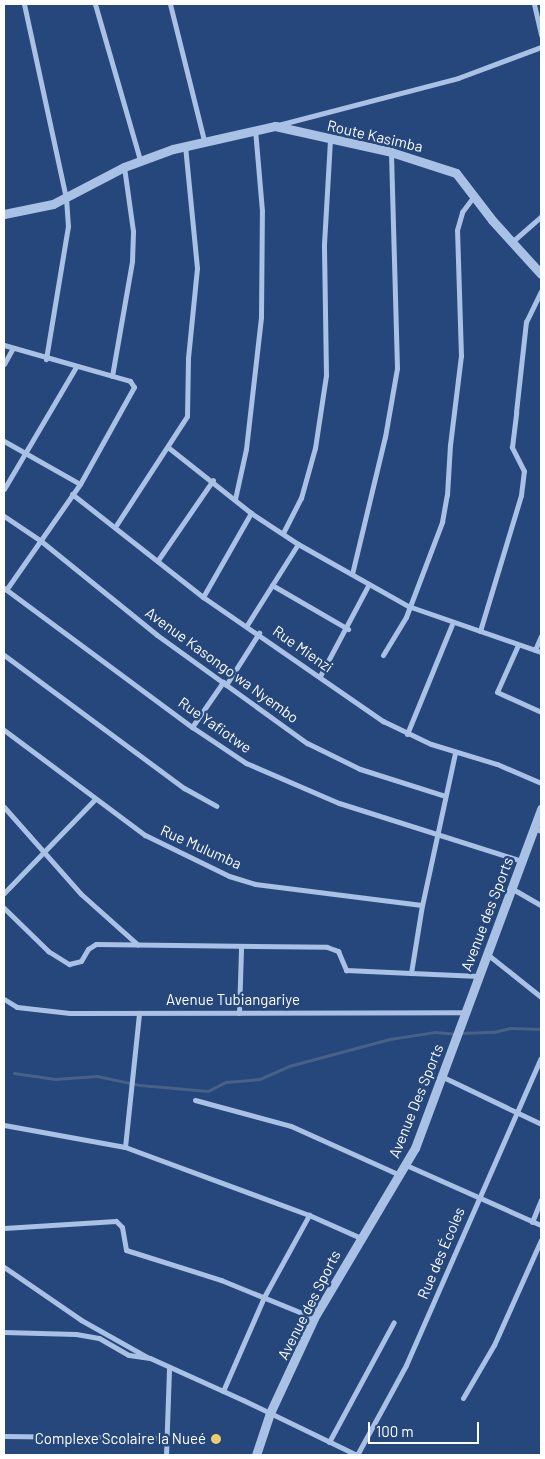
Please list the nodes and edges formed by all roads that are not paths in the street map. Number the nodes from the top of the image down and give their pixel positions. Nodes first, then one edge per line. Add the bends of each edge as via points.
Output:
1 (24, 4) edge
2 (95, 4) edge
3 (170, 4) edge
4 (534, 4) edge
5 (541, 35) edge
6 (541, 47) edge
7 (275, 126) junction
8 (255, 128) junction
9 (204, 140) junction
10 (330, 140) junction
11 (185, 145) junction
12 (391, 152) junction
13 (140, 160) junction
14 (124, 167) junction
15 (474, 196) junction
16 (66, 198) junction
17 (4, 214) edge
18 (541, 217) edge
19 (513, 242) junction
20 (541, 274) edge
21 (541, 291) edge
22 (4, 345) edge
23 (13, 348) junction
24 (46, 359) junction
25 (4, 364) edge
26 (76, 367) junction
27 (112, 376) junction
28 (4, 441) edge
29 (169, 448) junction
30 (26, 454) junction
31 (213, 480) junction
32 (80, 484) junction
33 (4, 489) edge
34 (72, 494) junction
35 (235, 499) junction
36 (251, 513) junction
37 (4, 516) edge
38 (115, 527) junction
39 (283, 533) junction
40 (41, 541) junction
41 (298, 544) junction
42 (158, 560) junction
43 (352, 574) junction
44 (369, 584) junction
45 (272, 585) junction
46 (5, 589) edge
47 (203, 597) junction
48 (408, 606) junction
49 (453, 622) junction
50 (247, 625) junction
51 (348, 629) junction
52 (480, 630) junction
53 (258, 633) junction
54 (541, 636) edge
55 (518, 645) junction
56 (538, 651) edge
57 (4, 655) edge
58 (383, 655) dead end
59 (320, 676) junction
60 (225, 683) junction
61 (541, 712) edge
62 (192, 727) junction
63 (4, 730) edge
64 (407, 734) junction
65 (456, 753) junction
66 (541, 783) edge
67 (445, 796) junction
68 (95, 799) junction
69 (216, 806) dead end
70 (4, 807) edge
71 (541, 810) edge
72 (538, 829) edge
73 (438, 833) junction
74 (43, 853) junction
75 (522, 861) junction
76 (511, 888) junction
77 (4, 893) edge
78 (541, 904) edge
79 (422, 905) junction
80 (4, 908) edge
81 (138, 946) junction
82 (242, 948) junction
83 (487, 954) junction
84 (411, 973) junction
85 (479, 976) junction
86 (541, 997) edge
87 (4, 999) edge
88 (466, 1012) junction
89 (139, 1013) junction
90 (239, 1013) junction
91 (458, 1033) joint
92 (541, 1058) edge
93 (443, 1077) junction
94 (195, 1100) dead end
95 (517, 1113) junction
96 (541, 1124) edge
97 (4, 1125) edge
98 (125, 1147) junction
99 (406, 1165) junction
100 (400, 1175) junction
101 (479, 1196) junction
102 (541, 1200) edge
103 (309, 1215) junction
104 (532, 1222) junction
105 (541, 1225) edge
106 (4, 1228) edge
107 (361, 1238) junction
108 (541, 1240) edge
109 (4, 1267) edge
110 (264, 1296) junction
111 (314, 1318) junction
112 (394, 1322) dead end
113 (4, 1332) edge
114 (150, 1358) junction
115 (170, 1368) junction
116 (223, 1391) junction
117 (463, 1398) dead end
118 (270, 1412) junction
119 (4, 1436) edge
120 (167, 1438) junction
121 (329, 1442) junction
122 (166, 1455) edge
123 (256, 1455) edge
124 (357, 1455) edge

1 - 16 street
2 - 13 street
3 - 9 street
4 - 5 street
6 - 7 street, Route Kasimba via 458,78
7 - 8 street, Route Kasimba
7 - 10 street, Route Kasimba
8 - 9 street, Route Kasimba
8 - 35 street via 262,211 261,317 246,449
9 - 11 street, Route Kasimba
10 - 12 street, Route Kasimba
10 - 39 street via 324,244 326,374 315,448 301,498
11 - 13 street, Route Kasimba
11 - 29 street via 197,268 196,296 188,358 187,416
12 - 15 street, Route Kasimba via 456,173
12 - 43 street via 396,368 385,438
13 - 14 street, Route Kasimba
14 - 16 street, Route Kasimba
14 - 27 street via 133,231 132,261
15 - 19 street, Route Kasimba
15 - 48 street via 462,212 457,230 461,356 447,495 442,522
16 - 17 street, Route Kasimba via 34,210
16 - 24 street via 66,241
18 - 19 street
19 - 20 street, Route Kasimba
21 - 52 street via 526,322 516,403 512,447 524,471 521,495
22 - 23 street
23 - 24 street
23 - 25 street
24 - 26 street
26 - 27 street
26 - 30 street
27 - 32 street via 130,381 134,387
28 - 30 street
29 - 31 street
29 - 38 street
30 - 32 street
30 - 33 street
31 - 35 street
31 - 42 street
32 - 34 street
34 - 38 street, Rue Mienzi
34 - 40 street
35 - 36 street
36 - 39 street
36 - 47 street
37 - 40 street, Avenue Kasongo wa Nyembo
38 - 42 street, Rue Mienzi
39 - 41 street
40 - 46 street
40 - 60 street, Avenue Kasongo wa Nyembo via 157,635
41 - 43 street
41 - 45 street
42 - 47 street, Rue Mienzi
43 - 44 street
44 - 48 street
44 - 51 street
45 - 50 street
45 - 51 street
46 - 62 street, Rue Yafiotwe
47 - 50 street, Rue Mienzi
48 - 49 street
48 - 58 street via 406,617
49 - 52 street
49 - 64 street
50 - 53 street, Rue Mienzi
51 - 59 street
52 - 55 street
53 - 59 street, Rue Mienzi
53 - 60 street
54 - 56 street
55 - 56 street
55 - 61 street via 497,692
57 - 69 street via 184,788
59 - 64 street, Rue Mienzi
60 - 62 street
60 - 67 street, Avenue Kasongo wa Nyembo via 332,756
62 - 73 street, Rue Yafiotwe via 264,772 339,802
63 - 68 street, Rue Mulumba
64 - 65 street, Rue Mienzi
65 - 66 street, Rue Mienzi via 497,764
65 - 67 street
67 - 73 street
68 - 74 street
68 - 79 street, Rue Mulumba via 145,835 229,876 255,884
70 - 74 street
71 - 72 street, Avenue des Sports
72 - 75 street, Avenue des Sports
73 - 75 street, Rue Yafiotwe
73 - 79 street
74 - 77 street
74 - 81 street via 81,894
75 - 76 street, Avenue des Sports
76 - 78 street
76 - 83 street, Avenue des Sports
79 - 84 street
80 - 81 street via 48,951 69,964 81,961 88,949 96,944
81 - 82 street
82 - 84 street via 327,947 338,951 346,970
82 - 90 street
83 - 85 street, Avenue des Sports
83 - 86 street
84 - 85 street
85 - 88 street, Avenue des Sports
87 - 89 street, Avenue Tubiangariye via 17,1008 70,1013
88 - 90 street, Avenue Tubiangariye
88 - 91 street, Avenue des Sports
89 - 90 street, Avenue Tubiangariye
89 - 98 street
91 - 93 street, Avenue Des Sports
92 - 95 street, Rue des Écoles
93 - 95 street
93 - 99 street, Avenue Des Sports
94 - 100 street via 291,1126
95 - 96 street
95 - 101 street, Rue des Écoles
97 - 98 street
98 - 103 street
99 - 100 street, Avenue Des Sports
99 - 101 street
100 - 107 street, Avenue des Sports
101 - 104 street
101 - 124 street, Rue des Écoles via 406,1364
102 - 104 street
103 - 107 street
103 - 110 street
104 - 105 street
106 - 110 street via 116,1221 122,1227 126,1250
107 - 111 street, Avenue des Sports
108 - 117 street via 494,1345
109 - 114 street via 81,1320
110 - 111 street
110 - 116 street
111 - 118 street, Avenue des Sports
112 - 121 street
113 - 114 street via 88,1335 128,1355
114 - 115 street
115 - 116 street
115 - 120 street
116 - 118 street
118 - 121 street
118 - 123 street, Avenue des Sports
119 - 120 street
120 - 122 street
121 - 124 street

